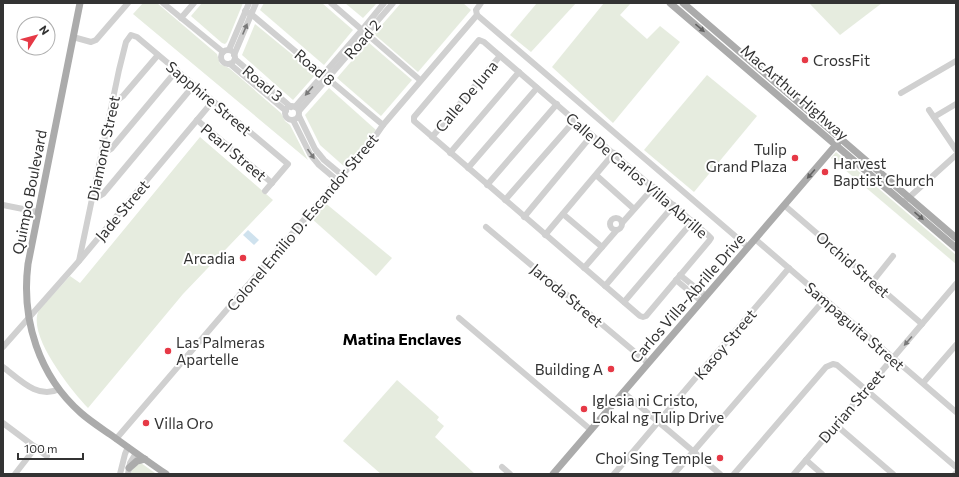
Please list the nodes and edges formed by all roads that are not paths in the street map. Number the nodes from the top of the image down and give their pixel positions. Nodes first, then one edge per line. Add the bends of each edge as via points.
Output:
1 (80, 3) edge
2 (127, 3) edge
3 (163, 3) edge
4 (194, 3) edge
5 (248, 3) edge
6 (256, 3) edge
7 (331, 3) edge
8 (384, 3) edge
9 (393, 3) edge
10 (670, 3) edge
11 (683, 3) edge
12 (478, 4) edge
13 (248, 13) junction
14 (477, 15) junction
15 (181, 18) junction
16 (364, 32) junction
17 (74, 37) junction
18 (129, 37) joint
19 (226, 51) junction
20 (158, 55) junction
21 (500, 56) junction
22 (233, 59) junction
23 (744, 60) junction
24 (956, 61) edge
25 (177, 70) junction
26 (519, 72) junction
27 (325, 76) junction
28 (420, 80) junction
29 (194, 85) junction
30 (537, 88) junction
31 (901, 94) dead end
32 (214, 101) junction
33 (112, 104) junction
34 (557, 104) junction
35 (956, 104) edge
36 (294, 110) junction
37 (929, 110) dead end
38 (934, 117) junction
39 (197, 120) junction
40 (293, 120) junction
41 (575, 120) junction
42 (383, 125) junction
43 (592, 135) junction
44 (432, 137) junction
45 (839, 142) junction
46 (956, 150) edge
47 (450, 152) junction
48 (614, 153) junction
49 (101, 155) junction
50 (956, 155) edge
51 (468, 168) junction
52 (596, 174) junction
53 (342, 175) junction
54 (338, 181) junction
55 (272, 183) junction
56 (487, 185) junction
57 (654, 187) junction
58 (265, 191) dead end
59 (92, 198) junction
60 (505, 200) junction
61 (906, 200) junction
62 (3, 205) edge
63 (674, 205) junction
64 (784, 205) junction
65 (634, 209) junction
66 (38, 212) junction
67 (563, 214) junction
68 (524, 217) junction
69 (693, 221) junction
70 (622, 223) junction
71 (486, 227) dead end
72 (616, 230) junction
73 (545, 235) junction
74 (956, 238) edge
75 (755, 239) junction
76 (602, 247) junction
77 (748, 247) junction
78 (956, 248) edge
79 (893, 256) dead end
80 (80, 261) junction
81 (584, 268) junction
82 (789, 268) junction
83 (678, 278) junction
84 (873, 281) junction
85 (956, 284) edge
86 (605, 286) junction
87 (703, 299) junction
88 (825, 299) junction
89 (624, 302) junction
90 (28, 317) junction
91 (459, 318) dead end
92 (922, 324) junction
93 (956, 345) edge
94 (3, 347) edge
95 (950, 352) junction
96 (956, 356) edge
97 (893, 358) junction
98 (648, 364) junction
99 (3, 367) edge
100 (923, 384) junction
101 (59, 389) junction
102 (866, 390) junction
103 (623, 392) junction
104 (956, 412) edge
105 (659, 422) junction
106 (3, 424) edge
107 (836, 425) junction
108 (591, 430) junction
109 (116, 438) junction
110 (36, 447) junction
111 (128, 447) junction
112 (694, 452) junction
113 (136, 453) junction
114 (47, 456) dead end
115 (145, 459) junction
116 (806, 460) junction
117 (502, 467) dead end
118 (956, 467) edge
119 (128, 471) edge
120 (15, 474) edge
121 (120, 474) edge
122 (166, 474) edge
123 (510, 474) edge
124 (553, 474) edge
125 (614, 474) edge
126 (674, 474) edge
127 (720, 474) edge
128 (734, 474) edge
129 (794, 474) edge
130 (822, 474) edge
131 (892, 474) edge

1 - 17 main road, Quimpo Boulevard
2 - 17 street via 96,40 90,42
3 - 15 street
4 - 15 street
5 - 13 street
6 - 13 street
7 - 16 street
8 - 16 street, Road 2
9 - 16 street, Road 2
10 -> 23 main road, MacArthur Highway
11 - 23 main road, MacArthur Highway
12 - 14 street
13 - 19 street
22 -> 13 street
13 - 27 street, Road 8
14 - 28 street, Colonel Emilio D. Escandor Street
14 - 77 street
15 - 19 street
16 - 27 street, Road 2
16 - 28 street
17 - 66 main road, Quimpo Boulevard
18 - 20 street, Sapphire Street via 137,36
18 - 33 street, Diamond Street
19 - 22 street
19 - 22 street via 221,58 223,62 226,64
20 - 25 street, Sapphire Street
20 - 33 street via 123,96
21 - 26 street, Calle De Carlos Villa Abrille
21 - 44 street, Calle De Juna
21 - 44 street, Calle De Carlos Villa Abrille via 479,40 466,54 413,118 415,123
22 - 36 street, Road 3
23 - 45 main road, MacArthur Highway
24 - 31 street
25 - 29 street, Sapphire Street
25 - 49 street via 111,149
26 - 30 street, Calle De Carlos Villa Abrille
26 - 47 street
27 - 36 street, Road 2
27 - 42 street, Road 8
28 - 42 street, Colonel Emilio D. Escandor Street
29 - 32 street, Sapphire Street
29 - 59 street via 103,194
30 - 34 street, Calle De Carlos Villa Abrille
30 - 51 street
32 - 39 street, Jade Street
32 - 55 street, Sapphire Street via 288,164
33 - 49 street, Diamond Street
34 - 41 street, Calle De Carlos Villa Abrille
34 - 56 street
35 - 38 street
36 - 40 street, Road 2 via 297,119
36 - 40 street via 286,117
36 - 53 street, Road 3 via 315,149
37 - 38 street
38 - 46 street
39 - 55 street, Pearl Street
39 - 80 street, Jade Street
40 -> 54 street via 310,154
41 - 43 street, Calle De Carlos Villa Abrille
41 - 60 street
42 - 53 street, Colonel Emilio D. Escandor Street
43 - 48 street, Calle De Carlos Villa Abrille
43 - 68 street
44 - 47 street, Calle De Carlos Villa Abrille
45 - 61 main road, MacArthur Highway
45 -> 64 main road, Carlos Villa-Abrille Drive
47 - 51 street, Calle De Carlos Villa Abrille
48 - 52 street
48 - 57 street, Calle De Carlos Villa Abrille
49 - 59 street, Diamond Street
50 - 61 street
51 - 56 street, Calle De Carlos Villa Abrille
52 - 65 street
52 - 67 street
53 - 54 street, Colonel Emilio D. Escandor Street
54 - 109 street, Colonel Emilio D. Escandor Street
55 - 58 street
56 - 60 street, Calle De Carlos Villa Abrille
57 - 63 street, Calle De Carlos Villa Abrille
57 - 65 street
59 - 80 street, Diamond Street
60 - 68 street, Calle De Carlos Villa Abrille
61 - 74 main road, MacArthur Highway
61 -> 78 main road, MacArthur Highway
62 - 66 street
63 - 69 street, Calle De Carlos Villa Abrille
63 - 86 street
64 - 75 main road, Carlos Villa-Abrille Drive
64 - 84 street, Orchid Street
65 - 70 street
66 - 90 main road, Quimpo Boulevard via 26,278
67 - 73 street
67 - 76 street
68 - 73 street, Calle De Carlos Villa Abrille
69 - 83 street, Calle De Carlos Villa Abrille via 711,238
69 - 89 street
70 - 72 street via 621,228
70 - 72 street via 617,218 610,221 611,228
71 - 98 street, Jaroda Street
72 - 76 street
73 - 81 street, Calle De Carlos Villa Abrille
75 - 77 main road, Carlos Villa-Abrille Drive
75 - 82 street, Sampaguita Street
76 - 81 street
77 - 87 main road, Carlos Villa-Abrille Drive
79 - 84 street
80 - 90 street, Jade Street
81 - 86 street, Calle De Carlos Villa Abrille
82 - 88 street, Sampaguita Street
82 - 105 street, Kasoy Street
83 - 87 street
83 - 89 street, Calle De Carlos Villa Abrille via 644,317
84 - 92 street, Orchid Street
85 - 92 street, Durian Street
86 - 89 street, Calle De Carlos Villa Abrille
87 - 98 main road, Carlos Villa-Abrille Drive
88 - 97 street, Sampaguita Street
88 - 112 street
90 - 94 street, Jade Street
90 - 101 main road, Quimpo Boulevard via 39,354
91 - 108 street
92 -> 97 street, Durian Street
93 - 95 street
95 - 96 street
95 - 100 street
97 - 100 street, Sampaguita Street
97 - 102 street, Durian Street
98 - 103 main road, Carlos Villa-Abrille Drive
99 - 101 street via 39,392 48,393
100 - 104 street, Sampaguita Street
101 - 109 main road, Quimpo Boulevard via 82,414
102 - 107 street, Durian Street
102 - 118 street
102 - 128 street via 837,365 831,364 826,367
103 - 105 street
103 - 108 main road, Carlos Villa-Abrille Drive
105 - 112 street
105 - 125 street, Kasoy Street
106 - 110 street
107 - 116 street, Durian Street
107 - 131 street
108 - 124 main road, Carlos Villa-Abrille Drive
109 - 111 main road, Quimpo Boulevard
110 - 114 street
110 - 120 street
111 - 113 main road, Quimpo Boulevard
111 - 121 street
112 - 126 street
112 - 127 street
113 - 115 main road, Quimpo Boulevard
113 - 119 street
115 - 119 main road via 137,461
115 - 122 main road, Quimpo Boulevard
116 - 129 street, Durian Street
116 - 130 street
117 - 123 street

